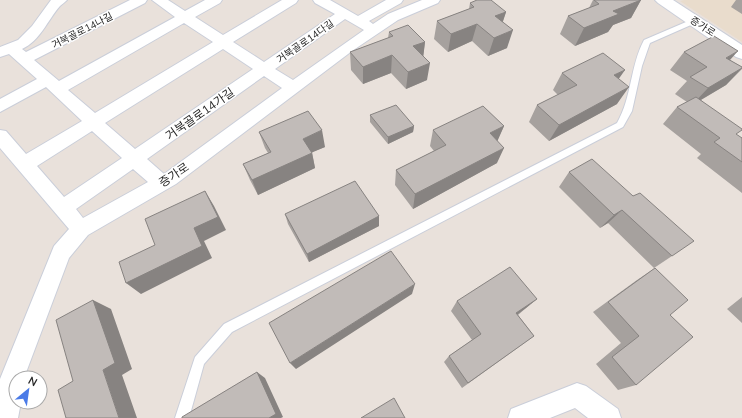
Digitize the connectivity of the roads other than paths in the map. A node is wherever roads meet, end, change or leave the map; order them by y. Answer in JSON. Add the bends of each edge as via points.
{"nodes":[{"id":1,"x":60,"y":0,"type":"edge"},
{"id":2,"x":140,"y":0,"type":"edge"},
{"id":3,"x":159,"y":0,"type":"edge"},
{"id":4,"x":215,"y":0,"type":"edge"},
{"id":5,"x":291,"y":0,"type":"edge"},
{"id":6,"x":320,"y":0,"type":"edge"},
{"id":7,"x":396,"y":0,"type":"edge"},
{"id":8,"x":433,"y":0,"type":"edge"},
{"id":9,"x":663,"y":0,"type":"edge"},
{"id":10,"x":345,"y":13,"type":"junction"},
{"id":11,"x":186,"y":17,"type":"junction"},
{"id":12,"x":359,"y":21,"type":"junction"},
{"id":13,"x":696,"y":21,"type":"junction"},
{"id":14,"x":374,"y":30,"type":"junction"},
{"id":15,"x":223,"y":42,"type":"junction"},
{"id":16,"x":5,"y":51,"type":"edge"},
{"id":17,"x":742,"y":53,"type":"edge"},
{"id":18,"x":24,"y":60,"type":"junction"},
{"id":19,"x":265,"y":69,"type":"junction"},
{"id":20,"x":52,"y":84,"type":"junction"},
{"id":21,"x":293,"y":88,"type":"junction"},
{"id":22,"x":0,"y":106,"type":"edge"},
{"id":23,"x":94,"y":122,"type":"junction"},
{"id":24,"x":0,"y":136,"type":"edge"},
{"id":25,"x":134,"y":159,"type":"junction"},
{"id":26,"x":25,"y":164,"type":"junction"},
{"id":27,"x":162,"y":184,"type":"junction"},
{"id":28,"x":63,"y":208,"type":"junction"},
{"id":29,"x":81,"y":229,"type":"junction"},
{"id":30,"x":6,"y":418,"type":"edge"},
{"id":31,"x":182,"y":418,"type":"edge"},
{"id":32,"x":520,"y":418,"type":"edge"},
{"id":33,"x":608,"y":418,"type":"edge"}],
"edges":[{"from":1,"to":16,"type":"street","via":[[23,43]]},
{"from":2,"to":18,"type":"street","name":"거북골로14나길"},
{"from":3,"to":11,"type":"street","name":"거북골로14다길"},
{"from":4,"to":11,"type":"street"},
{"from":5,"to":15,"type":"street"},
{"from":6,"to":10,"type":"street"},
{"from":7,"to":12,"type":"street"},
{"from":8,"to":14,"type":"street","name":"증가로","via":[[393,17]]},
{"from":9,"to":13,"type":"main road","name":"증가로"},
{"from":10,"to":12,"type":"street"},
{"from":10,"to":19,"type":"street","name":"거북골로14다길"},
{"from":11,"to":15,"type":"street","name":"거북골로14다길"},
{"from":11,"to":20,"type":"street"},
{"from":12,"to":14,"type":"street"},
{"from":13,"to":17,"type":"main road","name":"증가로"},
{"from":13,"to":31,"type":"lane","via":[[647,42],[638,66],[628,111],[620,125],[228,328],[199,361]]},
{"from":14,"to":21,"type":"street","name":"증가로"},
{"from":15,"to":19,"type":"street","name":"거북골로14다길"},
{"from":15,"to":23,"type":"street"},
{"from":16,"to":18,"type":"street"},
{"from":18,"to":20,"type":"street"},
{"from":19,"to":21,"type":"street","name":"거북골로14다길"},
{"from":19,"to":25,"type":"street","name":"거북골로14가길"},
{"from":20,"to":22,"type":"street"},
{"from":20,"to":23,"type":"street"},
{"from":21,"to":27,"type":"street","name":"증가로"},
{"from":23,"to":25,"type":"street"},
{"from":23,"to":26,"type":"street"},
{"from":24,"to":26,"type":"street"},
{"from":25,"to":27,"type":"street"},
{"from":25,"to":28,"type":"street","name":"거북골로14가길"},
{"from":26,"to":28,"type":"street"},
{"from":27,"to":29,"type":"street","name":"증가로"},
{"from":28,"to":29,"type":"street"},
{"from":29,"to":30,"type":"street","name":"증가로","via":[[61,254],[12,379]]},
{"from":32,"to":33,"type":"street","via":[[577,395]]}]}
